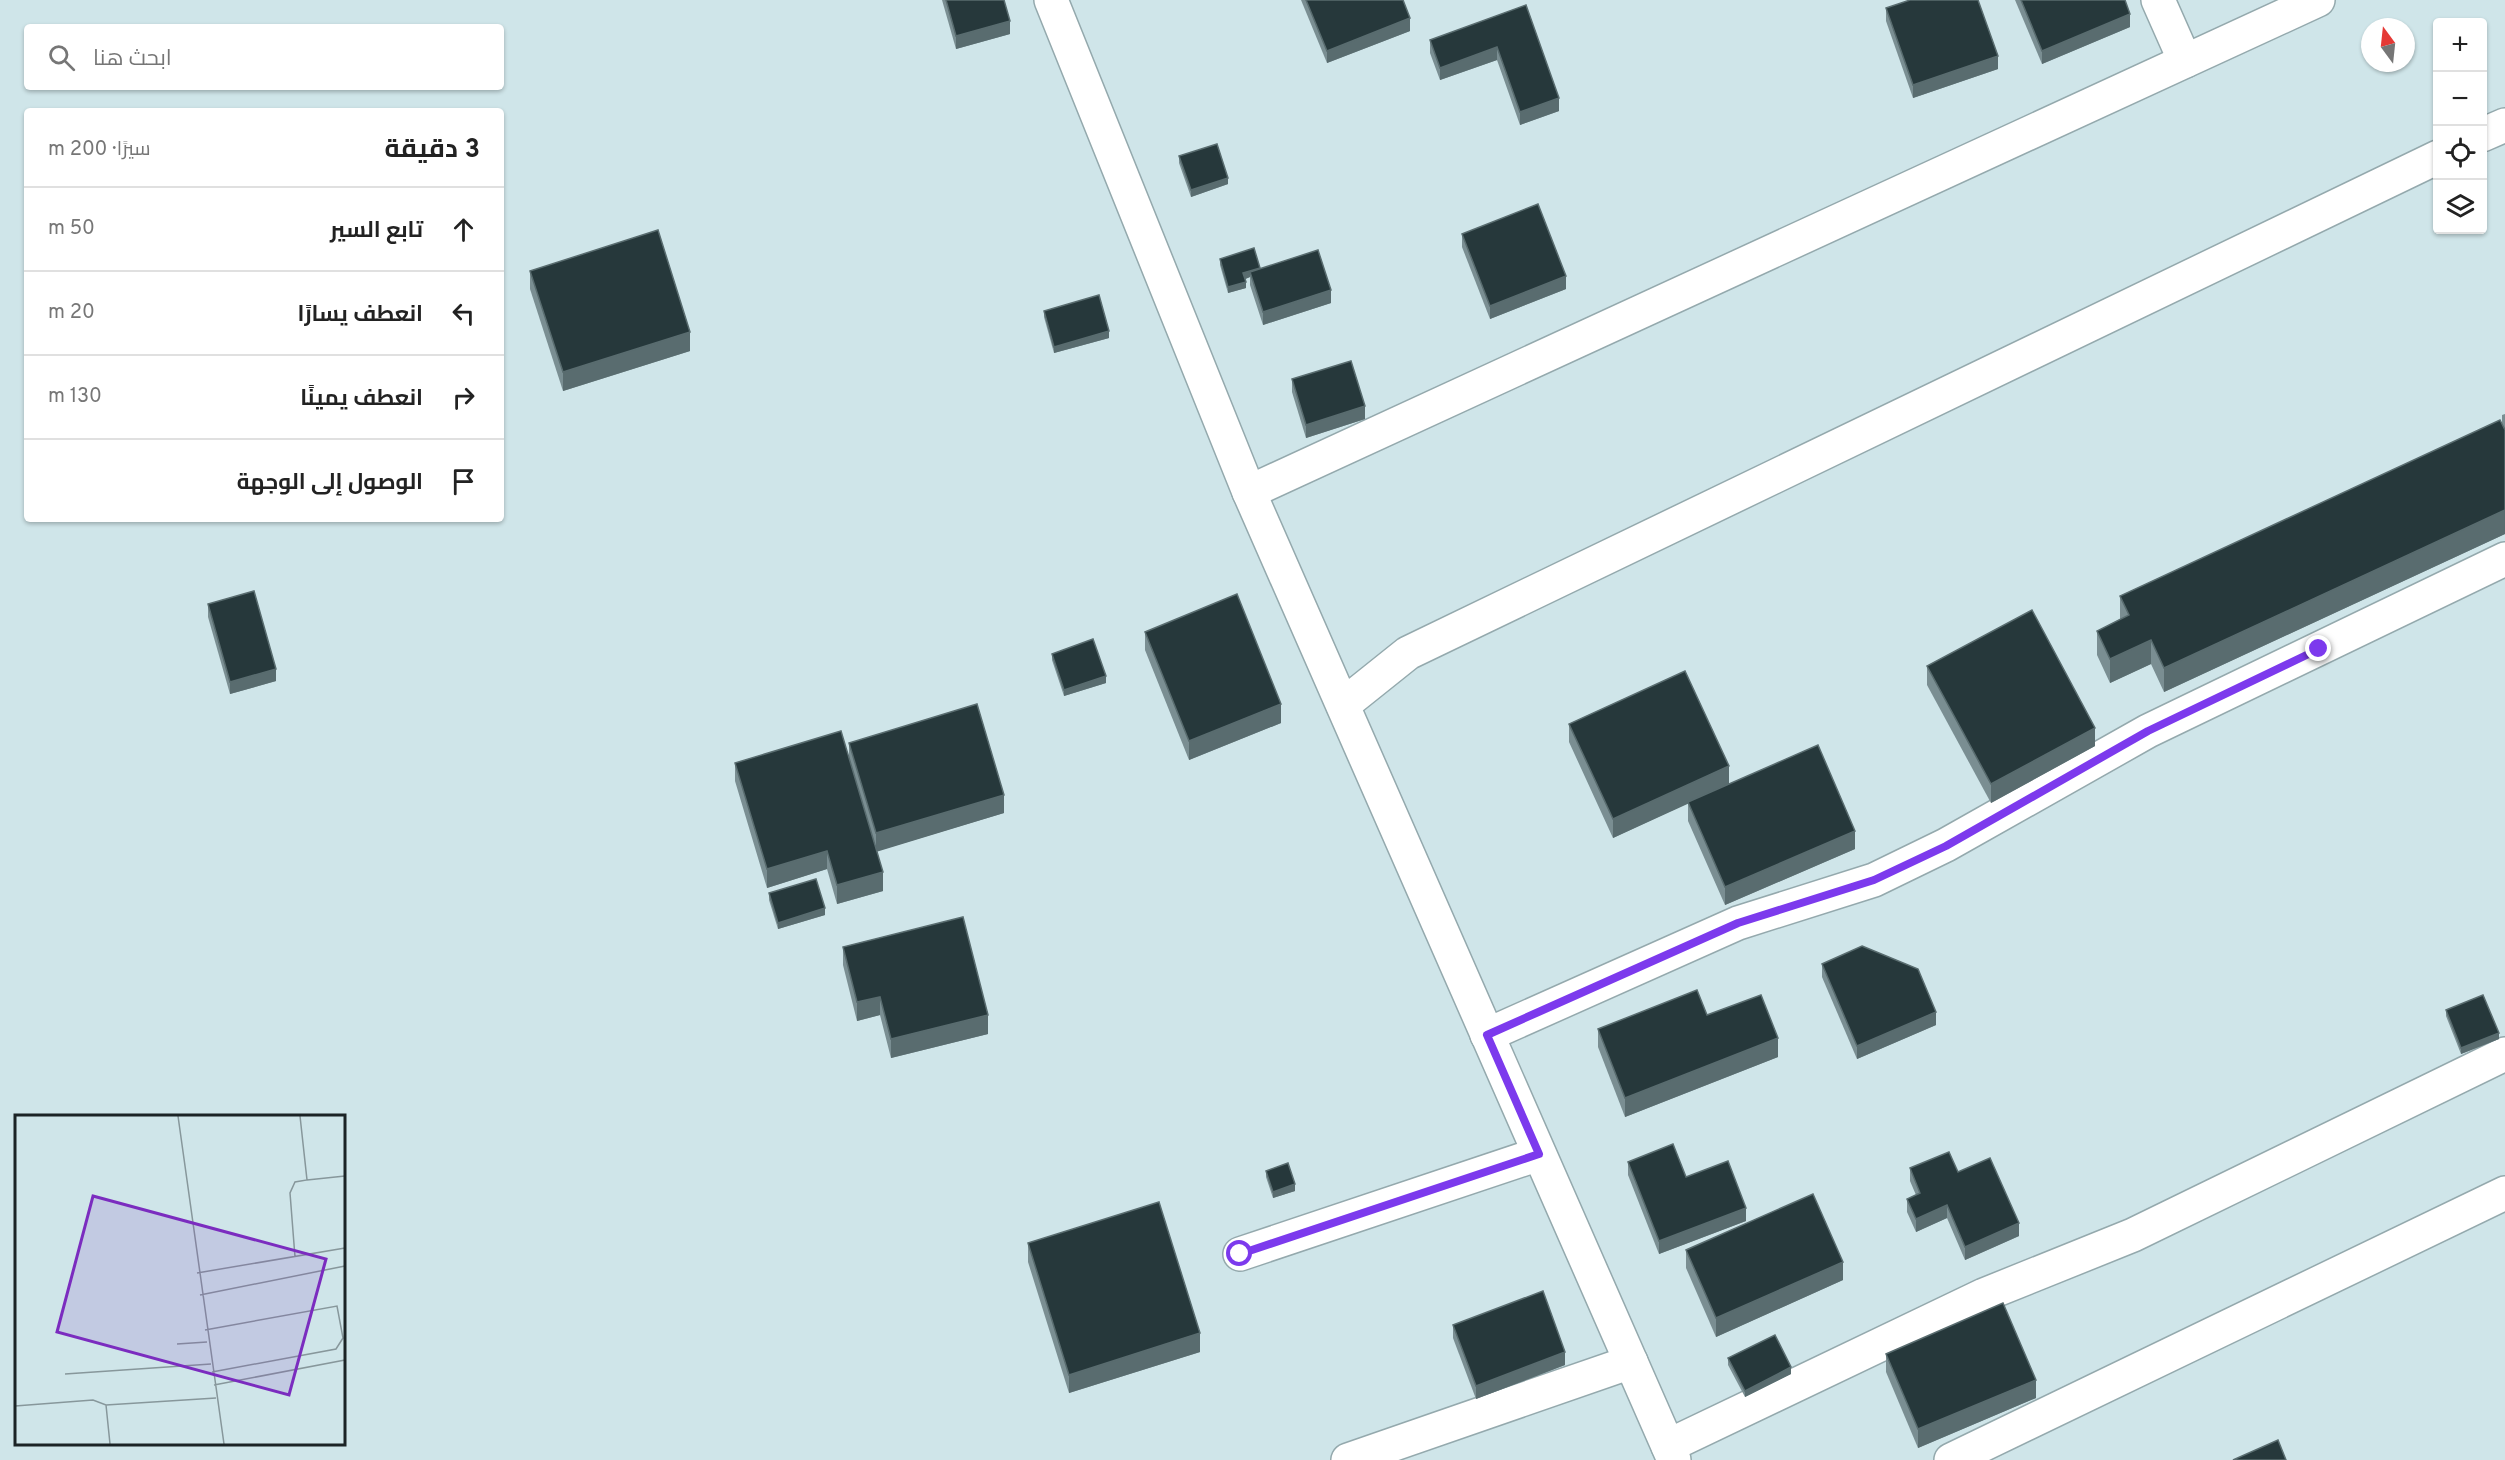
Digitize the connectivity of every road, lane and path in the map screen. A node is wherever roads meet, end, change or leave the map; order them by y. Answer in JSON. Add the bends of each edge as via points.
{"nodes":[{"id":1,"x":1051,"y":0,"type":"edge"},
{"id":2,"x":2158,"y":0,"type":"edge"},
{"id":3,"x":2318,"y":0,"type":"edge"},
{"id":4,"x":2186,"y":61,"type":"junction"},
{"id":5,"x":2505,"y":125,"type":"edge"},
{"id":6,"x":2487,"y":133,"type":"edge"},
{"id":7,"x":2433,"y":159,"type":"edge"},
{"id":8,"x":1249,"y":492,"type":"junction"},
{"id":9,"x":2505,"y":559,"type":"edge"},
{"id":10,"x":1342,"y":705,"type":"junction"},
{"id":11,"x":1487,"y":1035,"type":"junction"},
{"id":12,"x":2505,"y":1054,"type":"edge"},
{"id":13,"x":1539,"y":1154,"type":"junction"},
{"id":14,"x":2505,"y":1193,"type":"edge"},
{"id":15,"x":1240,"y":1254,"type":"dead end"},
{"id":16,"x":1631,"y":1362,"type":"junction"},
{"id":17,"x":1671,"y":1453,"type":"edge"},
{"id":18,"x":1348,"y":1460,"type":"edge"},
{"id":19,"x":1951,"y":1460,"type":"edge"}],
"edges":[{"from":1,"to":8,"type":"street"},
{"from":2,"to":4,"type":"street"},
{"from":3,"to":4,"type":"street"},
{"from":4,"to":8,"type":"street"},
{"from":5,"to":6,"type":"street"},
{"from":7,"to":10,"type":"street","via":[[1408,653]]},
{"from":8,"to":10,"type":"street"},
{"from":9,"to":11,"type":"street","via":[[2148,731],[1946,846],[1874,880],[1738,923]]},
{"from":10,"to":11,"type":"street"},
{"from":11,"to":13,"type":"street"},
{"from":12,"to":17,"type":"street","via":[[2133,1235],[1984,1294]]},
{"from":13,"to":15,"type":"street"},
{"from":13,"to":16,"type":"street"},
{"from":14,"to":19,"type":"street"},
{"from":16,"to":17,"type":"street"},
{"from":16,"to":18,"type":"street"}]}
